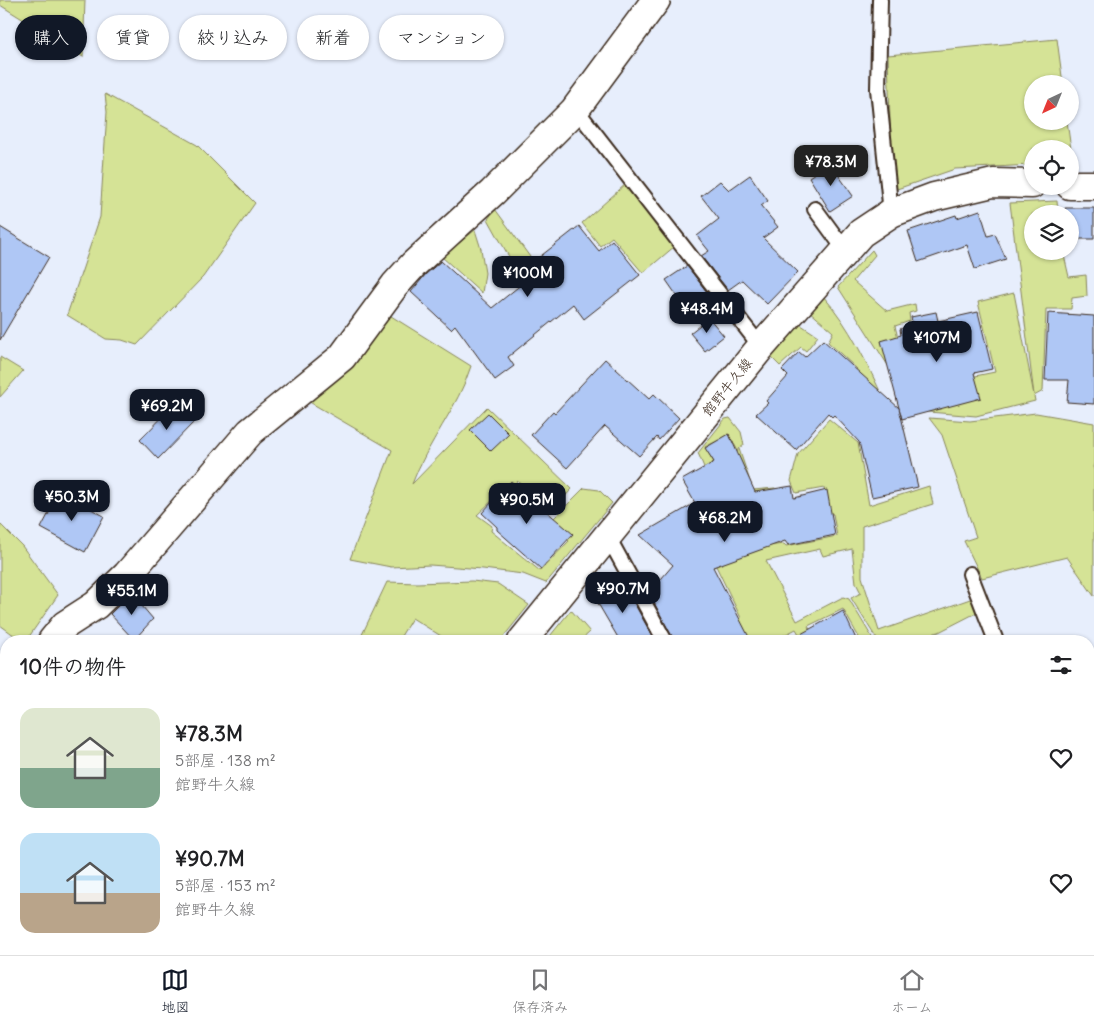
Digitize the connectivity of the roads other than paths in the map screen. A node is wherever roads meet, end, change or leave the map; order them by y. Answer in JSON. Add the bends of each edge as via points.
{"nodes":[{"id":1,"x":656,"y":0,"type":"edge"},
{"id":2,"x":880,"y":0,"type":"edge"},
{"id":3,"x":574,"y":111,"type":"junction"},
{"id":4,"x":1024,"y":184,"type":"edge"},
{"id":5,"x":1079,"y":184,"type":"edge"},
{"id":6,"x":1094,"y":185,"type":"edge"},
{"id":7,"x":815,"y":210,"type":"dead end"},
{"id":8,"x":891,"y":213,"type":"junction"},
{"id":9,"x":845,"y":250,"type":"junction"},
{"id":10,"x":761,"y":347,"type":"junction"},
{"id":11,"x":607,"y":534,"type":"junction"},
{"id":12,"x":970,"y":574,"type":"dead end"},
{"id":13,"x":57,"y":635,"type":"edge"},
{"id":14,"x":527,"y":635,"type":"edge"},
{"id":15,"x":662,"y":635,"type":"edge"},
{"id":16,"x":994,"y":635,"type":"edge"}],
"edges":[{"from":1,"to":3,"type":"street"},
{"from":2,"to":8,"type":"lane","via":[[878,89]]},
{"from":3,"to":10,"type":"lane","via":[[582,117]]},
{"from":3,"to":13,"type":"street","via":[[493,192],[414,264],[342,357],[250,432],[127,575],[96,605],[65,625]]},
{"from":4,"to":8,"type":"street","name":"館野牛久線","via":[[993,183],[927,199]]},
{"from":5,"to":6,"type":"street"},
{"from":7,"to":9,"type":"lane"},
{"from":8,"to":9,"type":"street","name":"館野牛久線","via":[[861,233]]},
{"from":9,"to":10,"type":"street","name":"館野牛久線"},
{"from":10,"to":11,"type":"street","name":"館野牛久線"},
{"from":11,"to":14,"type":"street","name":"館野牛久線"},
{"from":11,"to":15,"type":"lane"},
{"from":12,"to":16,"type":"lane"}]}
